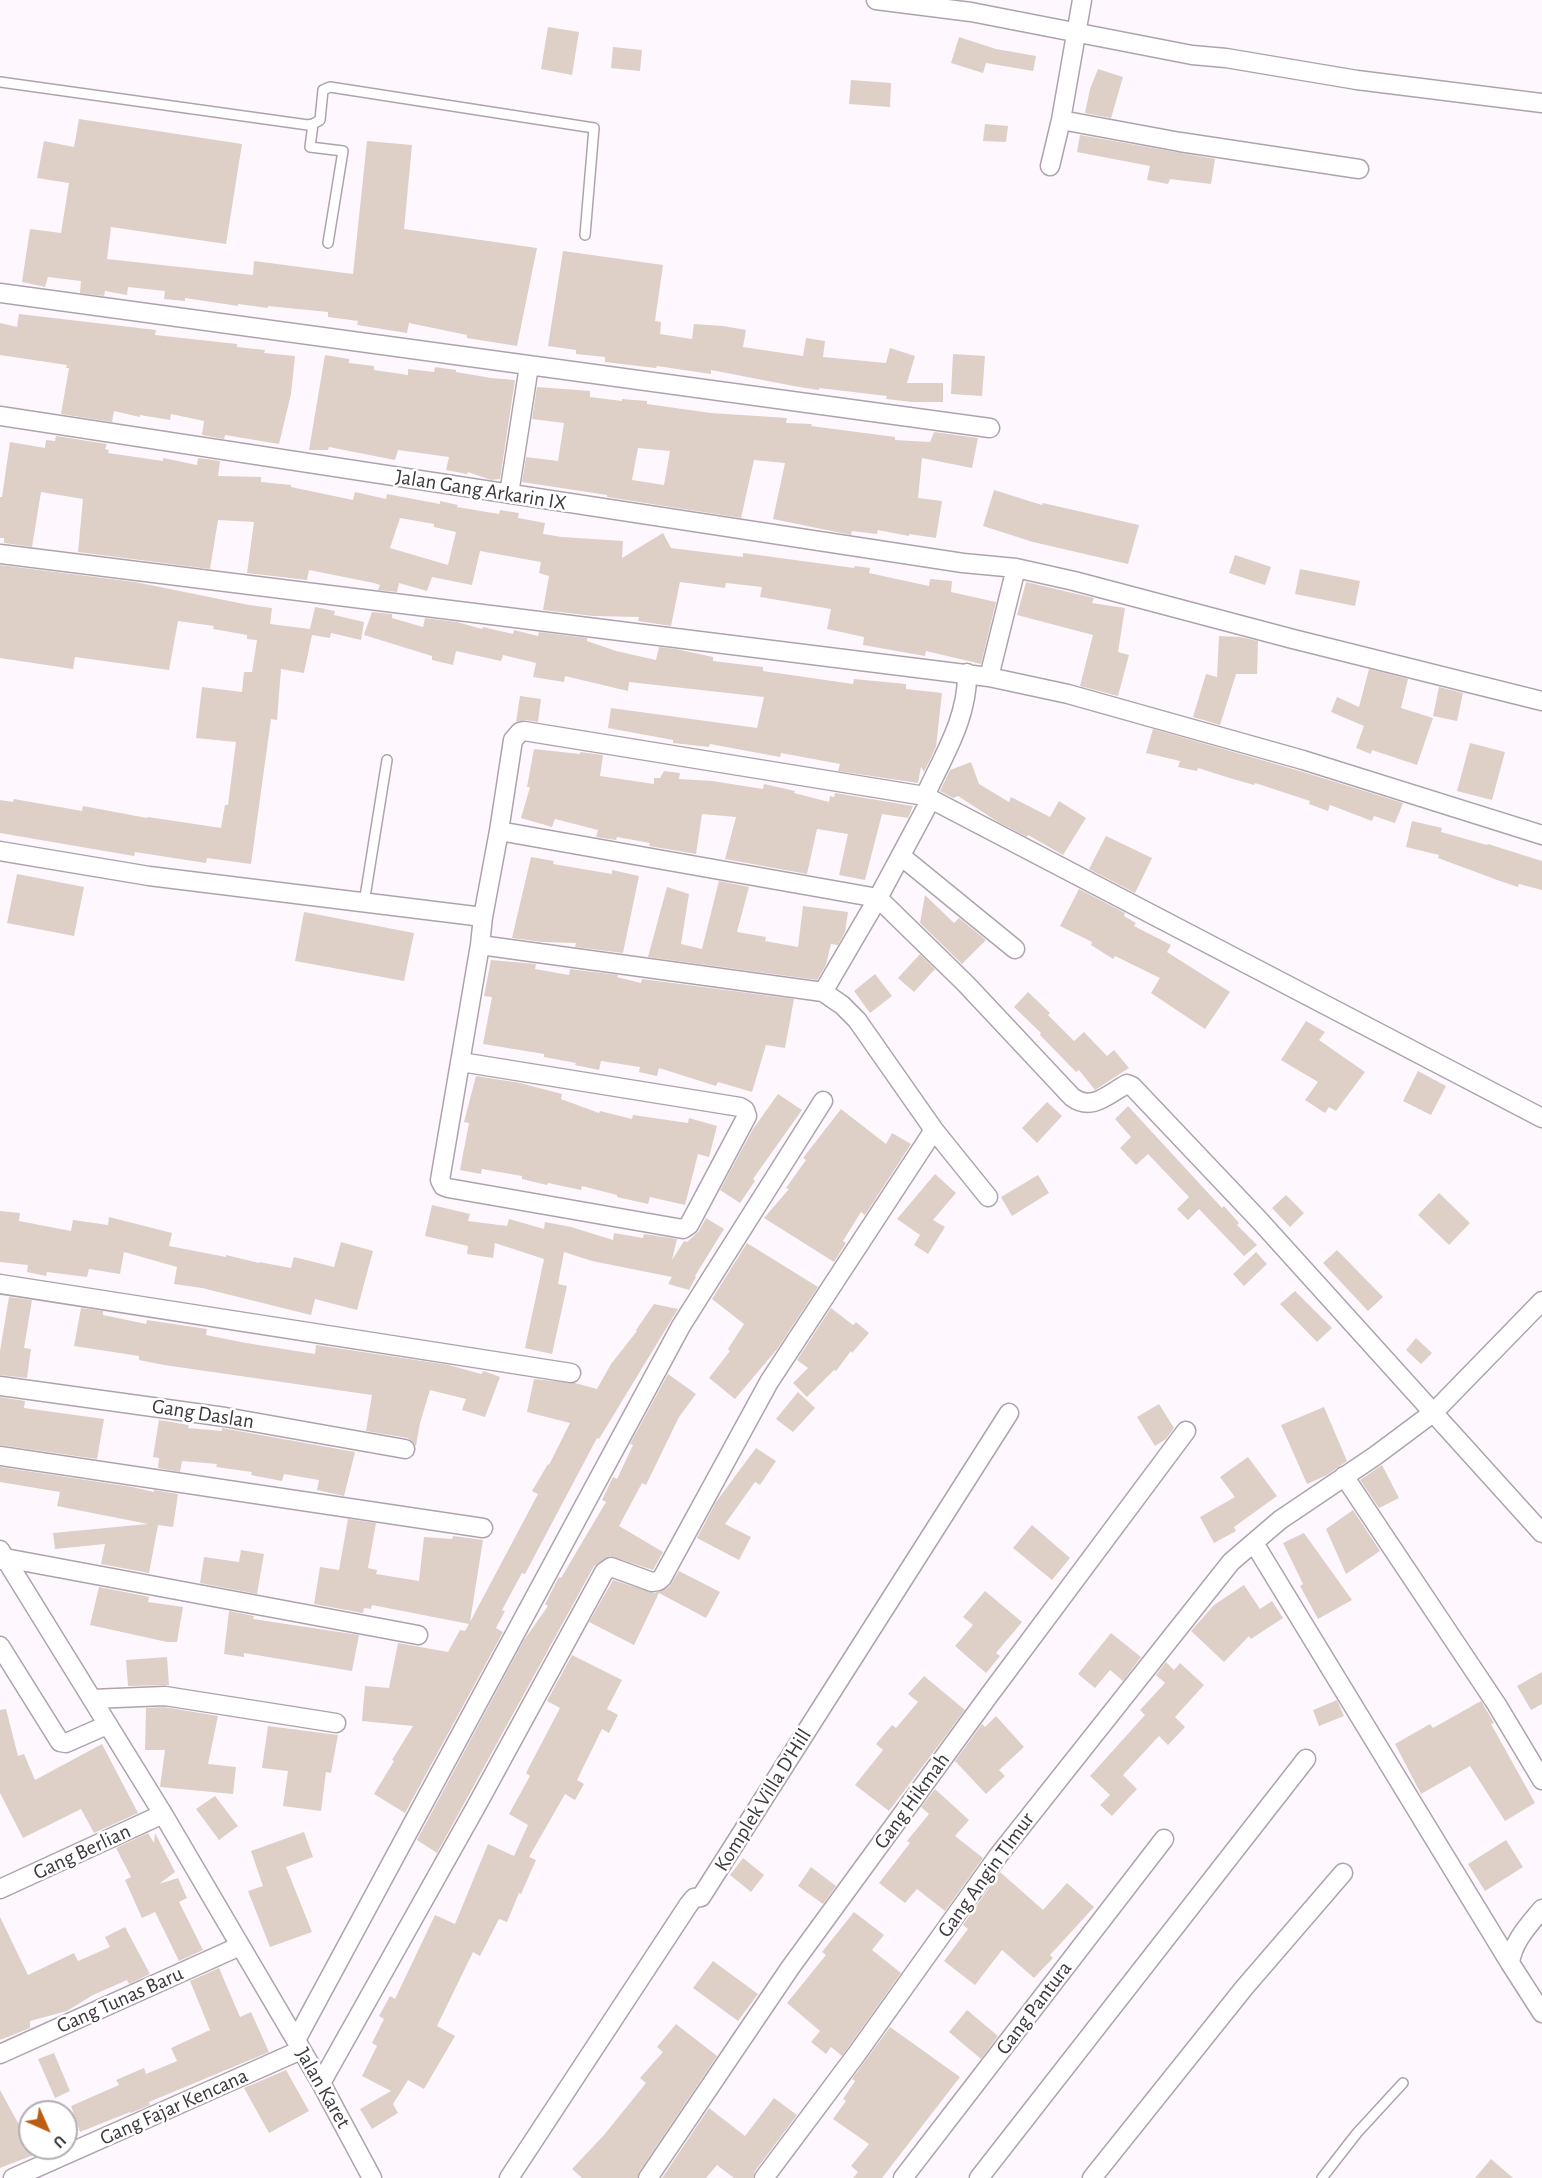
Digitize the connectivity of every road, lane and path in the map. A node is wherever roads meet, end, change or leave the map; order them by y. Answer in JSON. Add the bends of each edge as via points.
{"nodes":[{"id":1,"x":876,"y":0,"type":"edge"},
{"id":2,"x":1082,"y":0,"type":"edge"},
{"id":3,"x":1077,"y":34,"type":"junction"},
{"id":4,"x":0,"y":82,"type":"edge"},
{"id":5,"x":1542,"y":103,"type":"edge"},
{"id":6,"x":1061,"y":120,"type":"junction"},
{"id":7,"x":313,"y":124,"type":"junction"},
{"id":8,"x":1050,"y":166,"type":"dead end"},
{"id":9,"x":1359,"y":169,"type":"dead end"},
{"id":10,"x":585,"y":235,"type":"dead end"},
{"id":11,"x":328,"y":243,"type":"dead end"},
{"id":12,"x":0,"y":293,"type":"edge"},
{"id":13,"x":529,"y":366,"type":"junction"},
{"id":14,"x":0,"y":416,"type":"edge"},
{"id":15,"x":990,"y":428,"type":"dead end"},
{"id":16,"x":509,"y":494,"type":"junction"},
{"id":17,"x":0,"y":554,"type":"edge"},
{"id":18,"x":1016,"y":568,"type":"junction"},
{"id":19,"x":966,"y":673,"type":"junction"},
{"id":20,"x":989,"y":677,"type":"junction"},
{"id":21,"x":1542,"y":701,"type":"edge"},
{"id":22,"x":387,"y":760,"type":"dead end"},
{"id":23,"x":928,"y":798,"type":"junction"},
{"id":24,"x":500,"y":831,"type":"junction"},
{"id":25,"x":1542,"y":835,"type":"edge"},
{"id":26,"x":0,"y":851,"type":"edge"},
{"id":27,"x":901,"y":856,"type":"junction"},
{"id":28,"x":878,"y":898,"type":"junction"},
{"id":29,"x":364,"y":903,"type":"junction"},
{"id":30,"x":483,"y":917,"type":"junction"},
{"id":31,"x":480,"y":945,"type":"junction"},
{"id":32,"x":1015,"y":949,"type":"dead end"},
{"id":33,"x":823,"y":992,"type":"junction"},
{"id":34,"x":461,"y":1062,"type":"junction"},
{"id":35,"x":823,"y":1101,"type":"dead end"},
{"id":36,"x":1542,"y":1118,"type":"edge"},
{"id":37,"x":934,"y":1130,"type":"junction"},
{"id":38,"x":988,"y":1197,"type":"dead end"},
{"id":39,"x":0,"y":1284,"type":"edge"},
{"id":40,"x":1542,"y":1301,"type":"edge"},
{"id":41,"x":571,"y":1373,"type":"dead end"},
{"id":42,"x":0,"y":1386,"type":"edge"},
{"id":43,"x":1434,"y":1412,"type":"junction"},
{"id":44,"x":1009,"y":1413,"type":"dead end"},
{"id":45,"x":1186,"y":1431,"type":"dead end"},
{"id":46,"x":405,"y":1449,"type":"dead end"},
{"id":47,"x":0,"y":1456,"type":"edge"},
{"id":48,"x":1344,"y":1476,"type":"junction"},
{"id":49,"x":483,"y":1528,"type":"dead end"},
{"id":50,"x":1542,"y":1533,"type":"edge"},
{"id":51,"x":1254,"y":1543,"type":"junction"},
{"id":52,"x":2,"y":1556,"type":"edge"},
{"id":53,"x":418,"y":1635,"type":"dead end"},
{"id":54,"x":0,"y":1646,"type":"edge"},
{"id":55,"x":92,"y":1700,"type":"junction"},
{"id":56,"x":336,"y":1723,"type":"dead end"},
{"id":57,"x":107,"y":1725,"type":"junction"},
{"id":58,"x":1306,"y":1759,"type":"dead end"},
{"id":59,"x":1542,"y":1780,"type":"edge"},
{"id":60,"x":163,"y":1814,"type":"junction"},
{"id":61,"x":1164,"y":1839,"type":"dead end"},
{"id":62,"x":1343,"y":1873,"type":"dead end"},
{"id":63,"x":0,"y":1889,"type":"edge"},
{"id":64,"x":1542,"y":1909,"type":"edge"},
{"id":65,"x":240,"y":1946,"type":"junction"},
{"id":66,"x":1510,"y":1963,"type":"junction"},
{"id":67,"x":1542,"y":2013,"type":"edge"},
{"id":68,"x":298,"y":2045,"type":"junction"},
{"id":69,"x":0,"y":2054,"type":"edge"},
{"id":70,"x":321,"y":2083,"type":"junction"},
{"id":71,"x":1403,"y":2083,"type":"dead end"},
{"id":72,"x":13,"y":2178,"type":"edge"},
{"id":73,"x":372,"y":2178,"type":"edge"},
{"id":74,"x":509,"y":2178,"type":"edge"},
{"id":75,"x":648,"y":2178,"type":"edge"},
{"id":76,"x":764,"y":2178,"type":"edge"},
{"id":77,"x":903,"y":2178,"type":"edge"},
{"id":78,"x":979,"y":2178,"type":"edge"},
{"id":79,"x":1092,"y":2178,"type":"edge"},
{"id":80,"x":1322,"y":2178,"type":"edge"}],
"edges":[{"from":1,"to":3,"type":"street","via":[[971,12]]},
{"from":2,"to":3,"type":"street"},
{"from":3,"to":5,"type":"street","via":[[1357,80]]},
{"from":3,"to":6,"type":"street"},
{"from":4,"to":7,"type":"lane"},
{"from":6,"to":8,"type":"street"},
{"from":6,"to":9,"type":"street"},
{"from":7,"to":10,"type":"lane","via":[[320,120],[323,90],[330,87],[594,128]]},
{"from":7,"to":11,"type":"lane","via":[[310,147],[343,151]]},
{"from":12,"to":13,"type":"street"},
{"from":13,"to":15,"type":"street"},
{"from":13,"to":16,"type":"street"},
{"from":14,"to":16,"type":"street","name":"Jalan Gang Arkarin IX"},
{"from":16,"to":18,"type":"street","name":"Jalan Gang Arkarin IX"},
{"from":17,"to":19,"type":"street"},
{"from":18,"to":20,"type":"street"},
{"from":18,"to":21,"type":"street","name":"Jalan Gang Arkarin IX"},
{"from":19,"to":20,"type":"street"},
{"from":19,"to":23,"type":"street","via":[[963,712]]},
{"from":20,"to":25,"type":"street","via":[[1068,693],[1303,760]]},
{"from":22,"to":29,"type":"lane"},
{"from":23,"to":24,"type":"street","via":[[524,731],[513,740]]},
{"from":23,"to":27,"type":"street"},
{"from":23,"to":36,"type":"street"},
{"from":24,"to":28,"type":"street"},
{"from":24,"to":30,"type":"street"},
{"from":26,"to":29,"type":"street","via":[[149,876]]},
{"from":27,"to":28,"type":"street"},
{"from":27,"to":32,"type":"street"},
{"from":28,"to":33,"type":"street"},
{"from":28,"to":43,"type":"street","via":[[1072,1097],[1092,1104],[1127,1084],[1132,1086]]},
{"from":29,"to":30,"type":"street"},
{"from":30,"to":31,"type":"street"},
{"from":31,"to":33,"type":"street"},
{"from":31,"to":34,"type":"street"},
{"from":33,"to":37,"type":"street","via":[[857,1020]]},
{"from":34,"to":34,"type":"street","via":[[440,1180],[448,1188],[683,1229],[689,1225],[747,1116],[740,1107]]},
{"from":35,"to":68,"type":"street","via":[[681,1326]]},
{"from":37,"to":38,"type":"street"},
{"from":37,"to":70,"type":"street","via":[[769,1382],[662,1578],[652,1582],[616,1568],[604,1572]]},
{"from":39,"to":41,"type":"street"},
{"from":40,"to":43,"type":"street","name":"Gang Angin TImur"},
{"from":42,"to":46,"type":"street","name":"Gang Daslan","via":[[225,1417]]},
{"from":43,"to":48,"type":"street","name":"Gang Angin TImur"},
{"from":43,"to":50,"type":"street"},
{"from":44,"to":74,"type":"street","name":"Komplek Villa D'Hill","via":[[701,1898],[694,1898],[689,1904]]},
{"from":45,"to":75,"type":"street","name":"Gang Hikmah","via":[[790,1968]]},
{"from":47,"to":49,"type":"street"},
{"from":48,"to":51,"type":"street","name":"Gang Angin TImur"},
{"from":48,"to":59,"type":"street","via":[[1497,1705]]},
{"from":51,"to":66,"type":"street"},
{"from":51,"to":76,"type":"street","name":"Gang Angin TImur","via":[[1216,1578],[998,1856]]},
{"from":52,"to":53,"type":"street"},
{"from":52,"to":55,"type":"street","name":"Jalan Karet"},
{"from":54,"to":57,"type":"street","via":[[60,1742]]},
{"from":55,"to":56,"type":"street","via":[[165,1696]]},
{"from":55,"to":57,"type":"street","name":"Jalan Karet"},
{"from":57,"to":60,"type":"street","name":"Jalan Karet"},
{"from":58,"to":78,"type":"street"},
{"from":60,"to":63,"type":"street","name":"Gang Berlian"},
{"from":60,"to":65,"type":"street","name":"Jalan Karet"},
{"from":61,"to":77,"type":"street","name":"Gang Pantura"},
{"from":62,"to":79,"type":"street","via":[[1237,1997]]},
{"from":64,"to":66,"type":"street","via":[[1518,1939]]},
{"from":65,"to":68,"type":"street","name":"Jalan Karet"},
{"from":65,"to":69,"type":"street","name":"Gang Tunas Baru"},
{"from":66,"to":67,"type":"street"},
{"from":68,"to":70,"type":"street","name":"Jalan Karet"},
{"from":68,"to":72,"type":"street","name":"Gang Fajar Kencana"},
{"from":70,"to":73,"type":"street","name":"Jalan Karet"},
{"from":71,"to":80,"type":"lane"}]}
